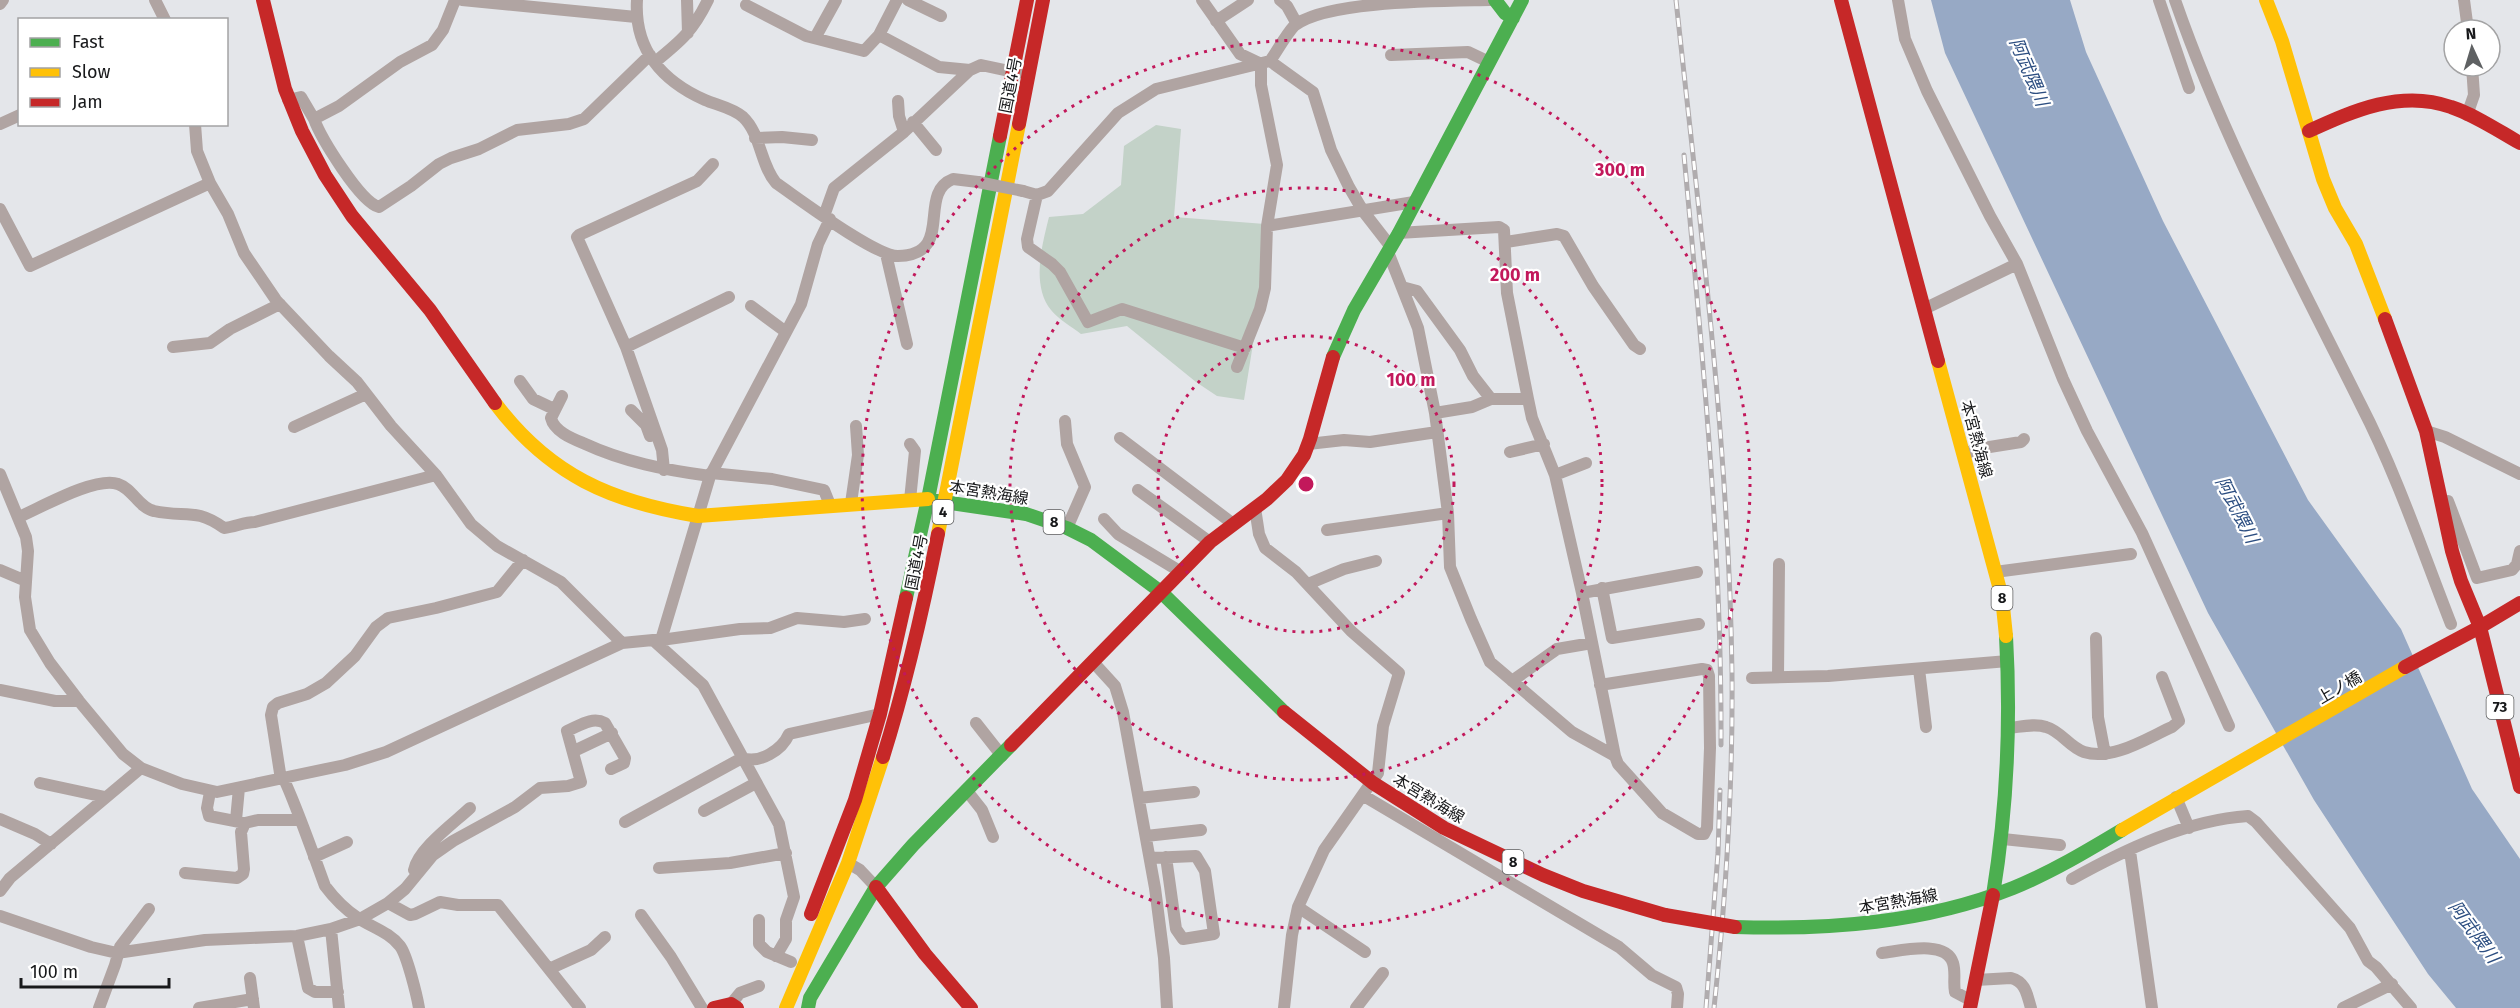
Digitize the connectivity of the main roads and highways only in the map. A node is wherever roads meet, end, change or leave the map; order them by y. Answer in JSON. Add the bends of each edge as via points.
{"nodes":[{"id":1,"x":263,"y":0,"type":"edge"},
{"id":2,"x":1027,"y":0,"type":"edge"},
{"id":3,"x":1043,"y":0,"type":"edge"},
{"id":4,"x":1495,"y":0,"type":"edge"},
{"id":5,"x":1522,"y":0,"type":"edge"},
{"id":6,"x":1841,"y":0,"type":"edge"},
{"id":7,"x":2266,"y":0,"type":"edge"},
{"id":8,"x":1513,"y":18,"type":"junction"},
{"id":9,"x":2309,"y":131,"type":"junction"},
{"id":10,"x":2520,"y":142,"type":"edge"},
{"id":11,"x":928,"y":500,"type":"junction"},
{"id":12,"x":945,"y":501,"type":"junction"},
{"id":13,"x":1161,"y":592,"type":"junction"},
{"id":14,"x":2520,"y":603,"type":"edge"},
{"id":15,"x":2480,"y":627,"type":"junction"},
{"id":16,"x":2245,"y":760,"type":"joint"},
{"id":17,"x":2520,"y":787,"type":"edge"},
{"id":18,"x":876,"y":888,"type":"junction"},
{"id":19,"x":1993,"y":895,"type":"junction"},
{"id":20,"x":1971,"y":1004,"type":"edge"},
{"id":21,"x":734,"y":1006,"type":"edge"},
{"id":22,"x":714,"y":1008,"type":"edge"},
{"id":23,"x":771,"y":1008,"type":"edge"},
{"id":24,"x":786,"y":1008,"type":"edge"},
{"id":25,"x":808,"y":1008,"type":"edge"},
{"id":26,"x":971,"y":1008,"type":"edge"}],
"edges":[{"from":1,"to":11,"type":"main road","name":"本宮熱海線","via":[[288,100],[314,156],[351,215],[429,310],[504,416],[557,467],[603,493],[660,511],[698,516]]},
{"from":2,"to":11,"type":"main road","name":"国道4号","number":"4"},
{"from":3,"to":12,"type":"main road","name":"国道4号","number":"4"},
{"from":4,"to":8,"type":"main road"},
{"from":5,"to":8,"type":"main road"},
{"from":6,"to":19,"type":"main road","name":"本宮熱海線","number":"8","via":[[1965,454],[2005,616],[2009,728],[2003,839]]},
{"from":7,"to":9,"type":"main road"},
{"from":8,"to":13,"type":"main road","via":[[1341,335],[1308,444],[1291,475],[1210,542]]},
{"from":9,"to":10,"type":"main road","via":[[2367,106],[2428,101],[2448,106]]},
{"from":9,"to":15,"type":"main road","via":[[2323,179],[2356,243],[2428,432],[2452,551]]},
{"from":11,"to":12,"type":"main road","name":"本宮熱海線","number":"8"},
{"from":11,"to":23,"type":"main road","name":"国道4号","number":"4","via":[[880,714],[855,800]]},
{"from":12,"to":13,"type":"main road","name":"本宮熱海線","number":"8","via":[[1026,514],[1067,528],[1099,545]]},
{"from":12,"to":24,"type":"main road","name":"国道4号","number":"4","via":[[897,713],[848,863]]},
{"from":13,"to":18,"type":"main road","via":[[913,845]]},
{"from":13,"to":19,"type":"main road","name":"本宮熱海線","number":"8","bridge":true,"via":[[1276,706],[1373,783],[1444,828],[1516,864],[1583,891],[1665,915],[1735,927],[1798,929],[1903,919]]},
{"from":14,"to":15,"type":"main road"},
{"from":15,"to":16,"type":"main road","name":"上ノ橋","number":"8"},
{"from":15,"to":17,"type":"main road","number":"73"},
{"from":16,"to":19,"type":"main road","name":"本宮熱海線","number":"8","via":[[2081,854]]},
{"from":18,"to":25,"type":"main road","via":[[810,998]]},
{"from":18,"to":26,"type":"main road"},
{"from":19,"to":20,"type":"main road"},
{"from":21,"to":22,"type":"main road"}]}
